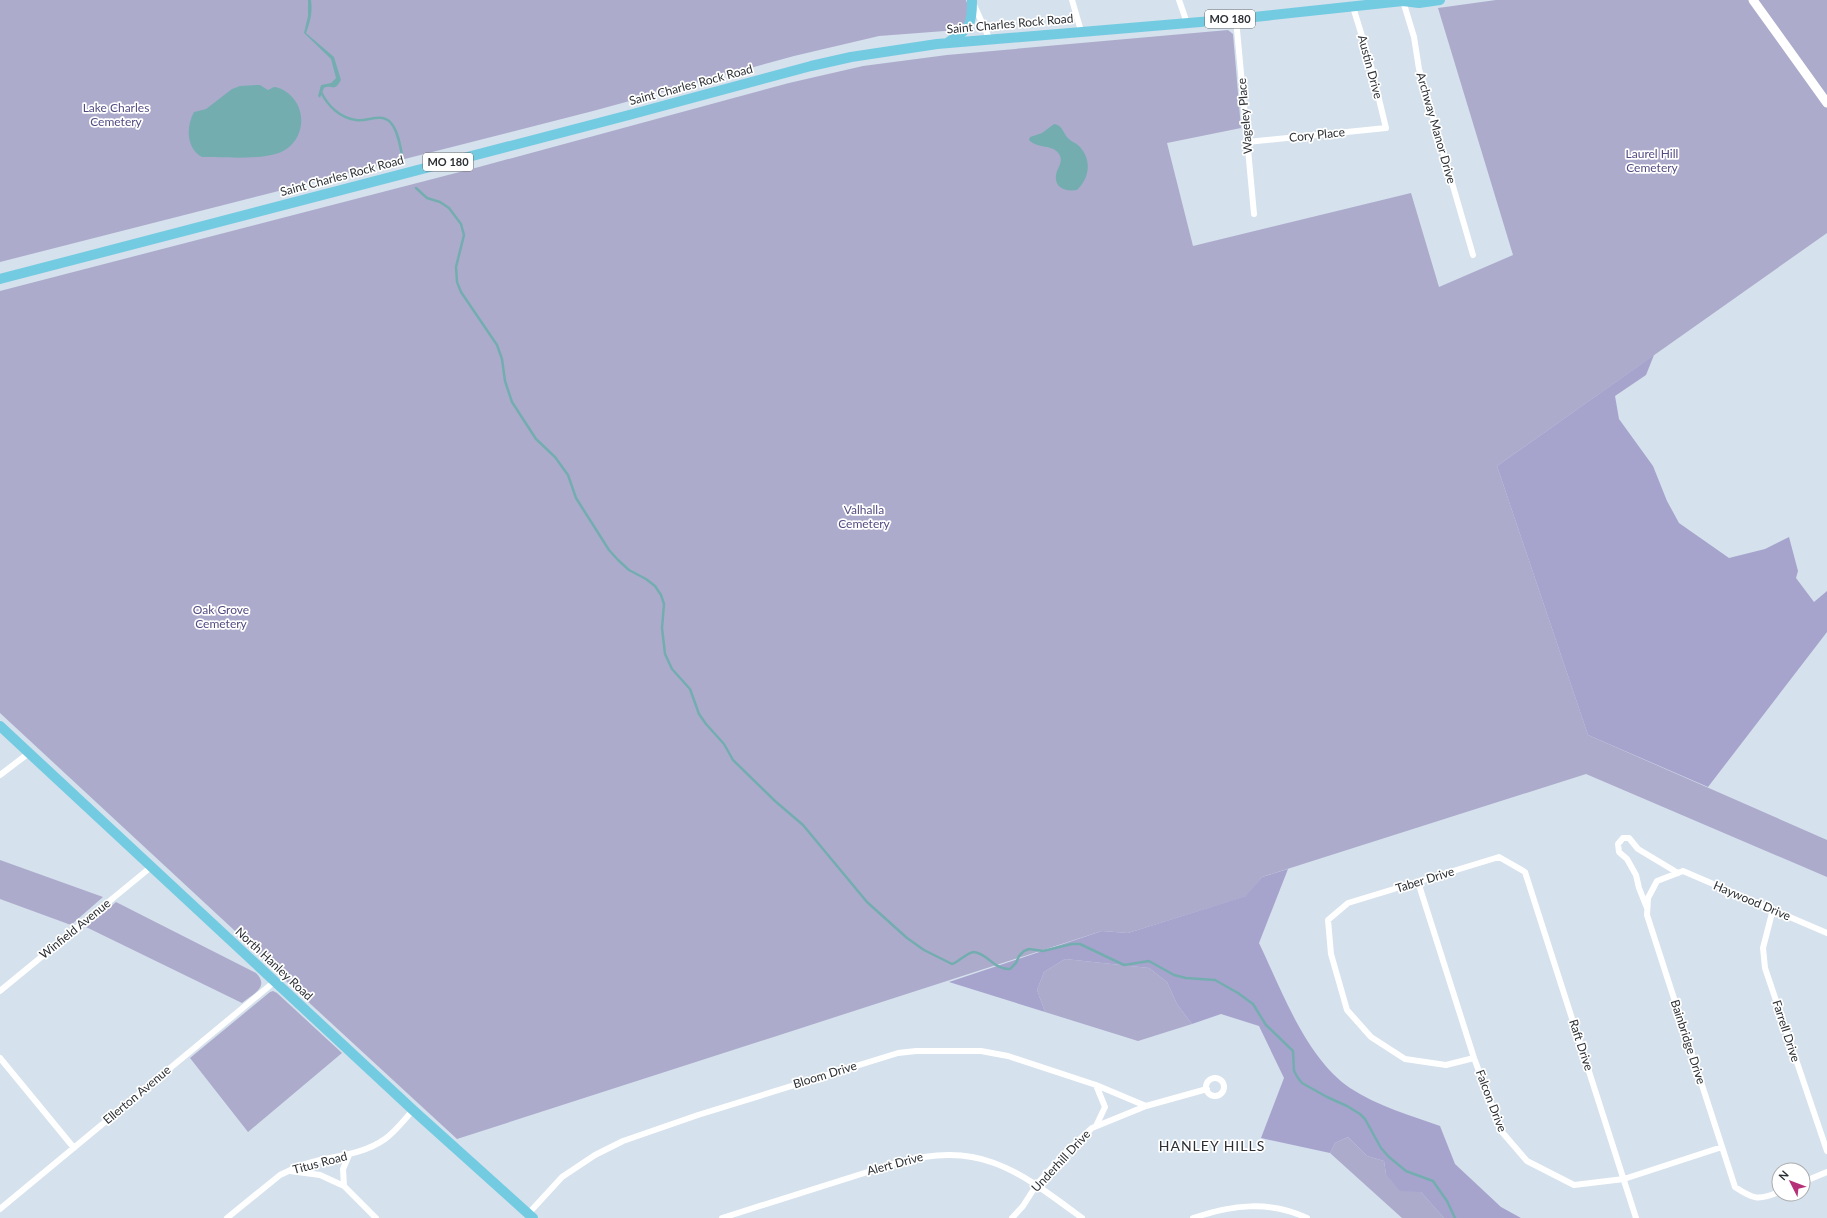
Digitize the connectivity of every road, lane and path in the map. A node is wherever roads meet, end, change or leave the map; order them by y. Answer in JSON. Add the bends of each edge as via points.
{"nodes":[{"id":1,"x":972,"y":0,"type":"edge"},
{"id":2,"x":1072,"y":0,"type":"edge"},
{"id":3,"x":1179,"y":0,"type":"edge"},
{"id":4,"x":1404,"y":0,"type":"edge"},
{"id":5,"x":1440,"y":0,"type":"edge"},
{"id":6,"x":1753,"y":0,"type":"edge"},
{"id":7,"x":1353,"y":7,"type":"junction"},
{"id":8,"x":1236,"y":19,"type":"junction"},
{"id":9,"x":1187,"y":23,"type":"junction"},
{"id":10,"x":1081,"y":31,"type":"junction"},
{"id":11,"x":990,"y":40,"type":"junction"},
{"id":12,"x":946,"y":43,"type":"junction"},
{"id":13,"x":1827,"y":103,"type":"edge"},
{"id":14,"x":1386,"y":128,"type":"joint"},
{"id":15,"x":1247,"y":142,"type":"junction"},
{"id":16,"x":1254,"y":214,"type":"dead end"},
{"id":17,"x":1474,"y":255,"type":"dead end"},
{"id":18,"x":2,"y":278,"type":"edge"},
{"id":19,"x":0,"y":726,"type":"edge"},
{"id":20,"x":28,"y":753,"type":"junction"},
{"id":21,"x":0,"y":775,"type":"edge"},
{"id":22,"x":151,"y":867,"type":"junction"},
{"id":23,"x":1525,"y":872,"type":"joint"},
{"id":24,"x":1678,"y":873,"type":"junction"},
{"id":25,"x":1418,"y":882,"type":"junction"},
{"id":26,"x":1648,"y":908,"type":"junction"},
{"id":27,"x":1773,"y":909,"type":"junction"},
{"id":28,"x":1827,"y":933,"type":"edge"},
{"id":29,"x":274,"y":982,"type":"junction"},
{"id":30,"x":0,"y":991,"type":"edge"},
{"id":31,"x":0,"y":1058,"type":"edge"},
{"id":32,"x":1474,"y":1058,"type":"junction"},
{"id":33,"x":1096,"y":1085,"type":"junction"},
{"id":34,"x":1207,"y":1089,"type":"dead end"},
{"id":35,"x":1146,"y":1106,"type":"junction"},
{"id":36,"x":413,"y":1110,"type":"junction"},
{"id":37,"x":1096,"y":1126,"type":"junction"},
{"id":38,"x":1722,"y":1147,"type":"junction"},
{"id":39,"x":74,"y":1148,"type":"junction"},
{"id":40,"x":1827,"y":1151,"type":"edge"},
{"id":41,"x":348,"y":1155,"type":"junction"},
{"id":42,"x":287,"y":1171,"type":"junction"},
{"id":43,"x":1827,"y":1172,"type":"edge"},
{"id":44,"x":1624,"y":1179,"type":"junction"},
{"id":45,"x":1811,"y":1179,"type":"edge"},
{"id":46,"x":1037,"y":1184,"type":"junction"},
{"id":47,"x":344,"y":1186,"type":"junction"},
{"id":48,"x":1771,"y":1195,"type":"edge"},
{"id":49,"x":0,"y":1209,"type":"edge"},
{"id":50,"x":531,"y":1216,"type":"edge"},
{"id":51,"x":227,"y":1218,"type":"edge"},
{"id":52,"x":376,"y":1218,"type":"edge"},
{"id":53,"x":722,"y":1218,"type":"edge"},
{"id":54,"x":1012,"y":1218,"type":"edge"},
{"id":55,"x":1082,"y":1218,"type":"edge"},
{"id":56,"x":1193,"y":1218,"type":"edge"},
{"id":57,"x":1307,"y":1218,"type":"edge"},
{"id":58,"x":1636,"y":1218,"type":"edge"}],
"edges":[{"from":1,"to":11,"type":"street"},
{"from":1,"to":12,"type":"main road","via":[[972,20],[966,31]]},
{"from":2,"to":10,"type":"street"},
{"from":3,"to":9,"type":"street"},
{"from":4,"to":5,"type":"main road","name":"Saint Charles Rock Road","number":"MO 180","via":[[1419,3]]},
{"from":4,"to":7,"type":"main road","name":"Saint Charles Rock Road","number":"MO 180"},
{"from":4,"to":17,"type":"street","name":"Archway Manor Drive","via":[[1414,37],[1418,68]]},
{"from":6,"to":13,"type":"street"},
{"from":7,"to":8,"type":"main road","name":"Saint Charles Rock Road","number":"MO 180"},
{"from":7,"to":14,"type":"street","name":"Austin Drive"},
{"from":8,"to":9,"type":"main road","name":"Saint Charles Rock Road","number":"MO 180"},
{"from":8,"to":15,"type":"street","name":"Wageley Place"},
{"from":9,"to":10,"type":"main road","name":"Saint Charles Rock Road","number":"MO 180"},
{"from":10,"to":11,"type":"main road","name":"Saint Charles Rock Road","number":"MO 180"},
{"from":11,"to":12,"type":"main road","name":"Saint Charles Rock Road","number":"MO 180"},
{"from":12,"to":18,"type":"main road","name":"Saint Charles Rock Road","number":"MO 180","via":[[811,66]]},
{"from":14,"to":15,"type":"street","name":"Cory Place"},
{"from":15,"to":16,"type":"street","name":"Wageley Place"},
{"from":19,"to":20,"type":"main road","name":"North Hanley Road"},
{"from":20,"to":21,"type":"street"},
{"from":20,"to":22,"type":"main road","name":"North Hanley Road"},
{"from":22,"to":29,"type":"main road","name":"North Hanley Road"},
{"from":22,"to":30,"type":"street","name":"Winfield Avenue"},
{"from":23,"to":25,"type":"street","name":"Taber Drive","via":[[1499,857]]},
{"from":23,"to":44,"type":"street","name":"Raft Drive"},
{"from":24,"to":26,"type":"street","name":"Bainbridge Drive","via":[[1658,881],[1648,898]]},
{"from":24,"to":26,"type":"street","name":"Haywood Drive","via":[[1644,853],[1629,838],[1622,838],[1618,844],[1619,852],[1632,866]]},
{"from":24,"to":27,"type":"street","name":"Haywood Drive","via":[[1683,871]]},
{"from":25,"to":32,"type":"street","name":"Falcon Drive"},
{"from":25,"to":32,"type":"street","name":"Taber Drive","via":[[1348,903],[1328,920],[1331,954],[1346,1010],[1371,1037],[1405,1060],[1446,1065]]},
{"from":26,"to":38,"type":"street","name":"Bainbridge Drive","via":[[1647,915]]},
{"from":27,"to":28,"type":"street","name":"Haywood Drive"},
{"from":27,"to":40,"type":"street","name":"Farrell Drive","via":[[1763,948],[1765,968]]},
{"from":29,"to":36,"type":"main road","name":"North Hanley Road"},
{"from":29,"to":39,"type":"street","name":"Ellerton Avenue"},
{"from":31,"to":39,"type":"street"},
{"from":32,"to":44,"type":"street","name":"Falcon Drive","via":[[1502,1132],[1526,1161],[1574,1185]]},
{"from":33,"to":35,"type":"street","name":"Bloom Drive"},
{"from":33,"to":37,"type":"street","name":"Underhill Drive","via":[[1105,1106]]},
{"from":33,"to":50,"type":"street","name":"Bloom Drive","via":[[1008,1056],[981,1051],[898,1053],[623,1140],[595,1155],[562,1178]]},
{"from":34,"to":35,"type":"street","name":"Underhill Drive"},
{"from":35,"to":37,"type":"street","name":"Underhill Drive"},
{"from":36,"to":41,"type":"street","name":"Titus Road","via":[[384,1140]]},
{"from":36,"to":50,"type":"main road","name":"North Hanley Road"},
{"from":37,"to":46,"type":"street","name":"Underhill Drive","via":[[1065,1153]]},
{"from":38,"to":44,"type":"street","name":"Falcon Drive"},
{"from":38,"to":48,"type":"street","name":"Bainbridge Drive","via":[[1735,1187],[1750,1197],[1764,1198]]},
{"from":39,"to":49,"type":"street","name":"Ellerton Avenue"},
{"from":41,"to":42,"type":"street","name":"Titus Road","via":[[318,1160]]},
{"from":41,"to":47,"type":"street","via":[[343,1169]]},
{"from":42,"to":47,"type":"street","via":[[320,1175]]},
{"from":42,"to":51,"type":"street","name":"Titus Road"},
{"from":43,"to":45,"type":"street"},
{"from":44,"to":58,"type":"street","name":"Raft Drive"},
{"from":46,"to":53,"type":"street","name":"Alert Drive","via":[[1016,1171],[993,1162],[974,1157],[935,1155],[896,1162]]},
{"from":46,"to":54,"type":"street","name":"Underhill Drive"},
{"from":46,"to":55,"type":"street","name":"Alert Drive"},
{"from":47,"to":52,"type":"street"},
{"from":56,"to":57,"type":"street","via":[[1222,1209],[1254,1205],[1298,1213]]}]}
